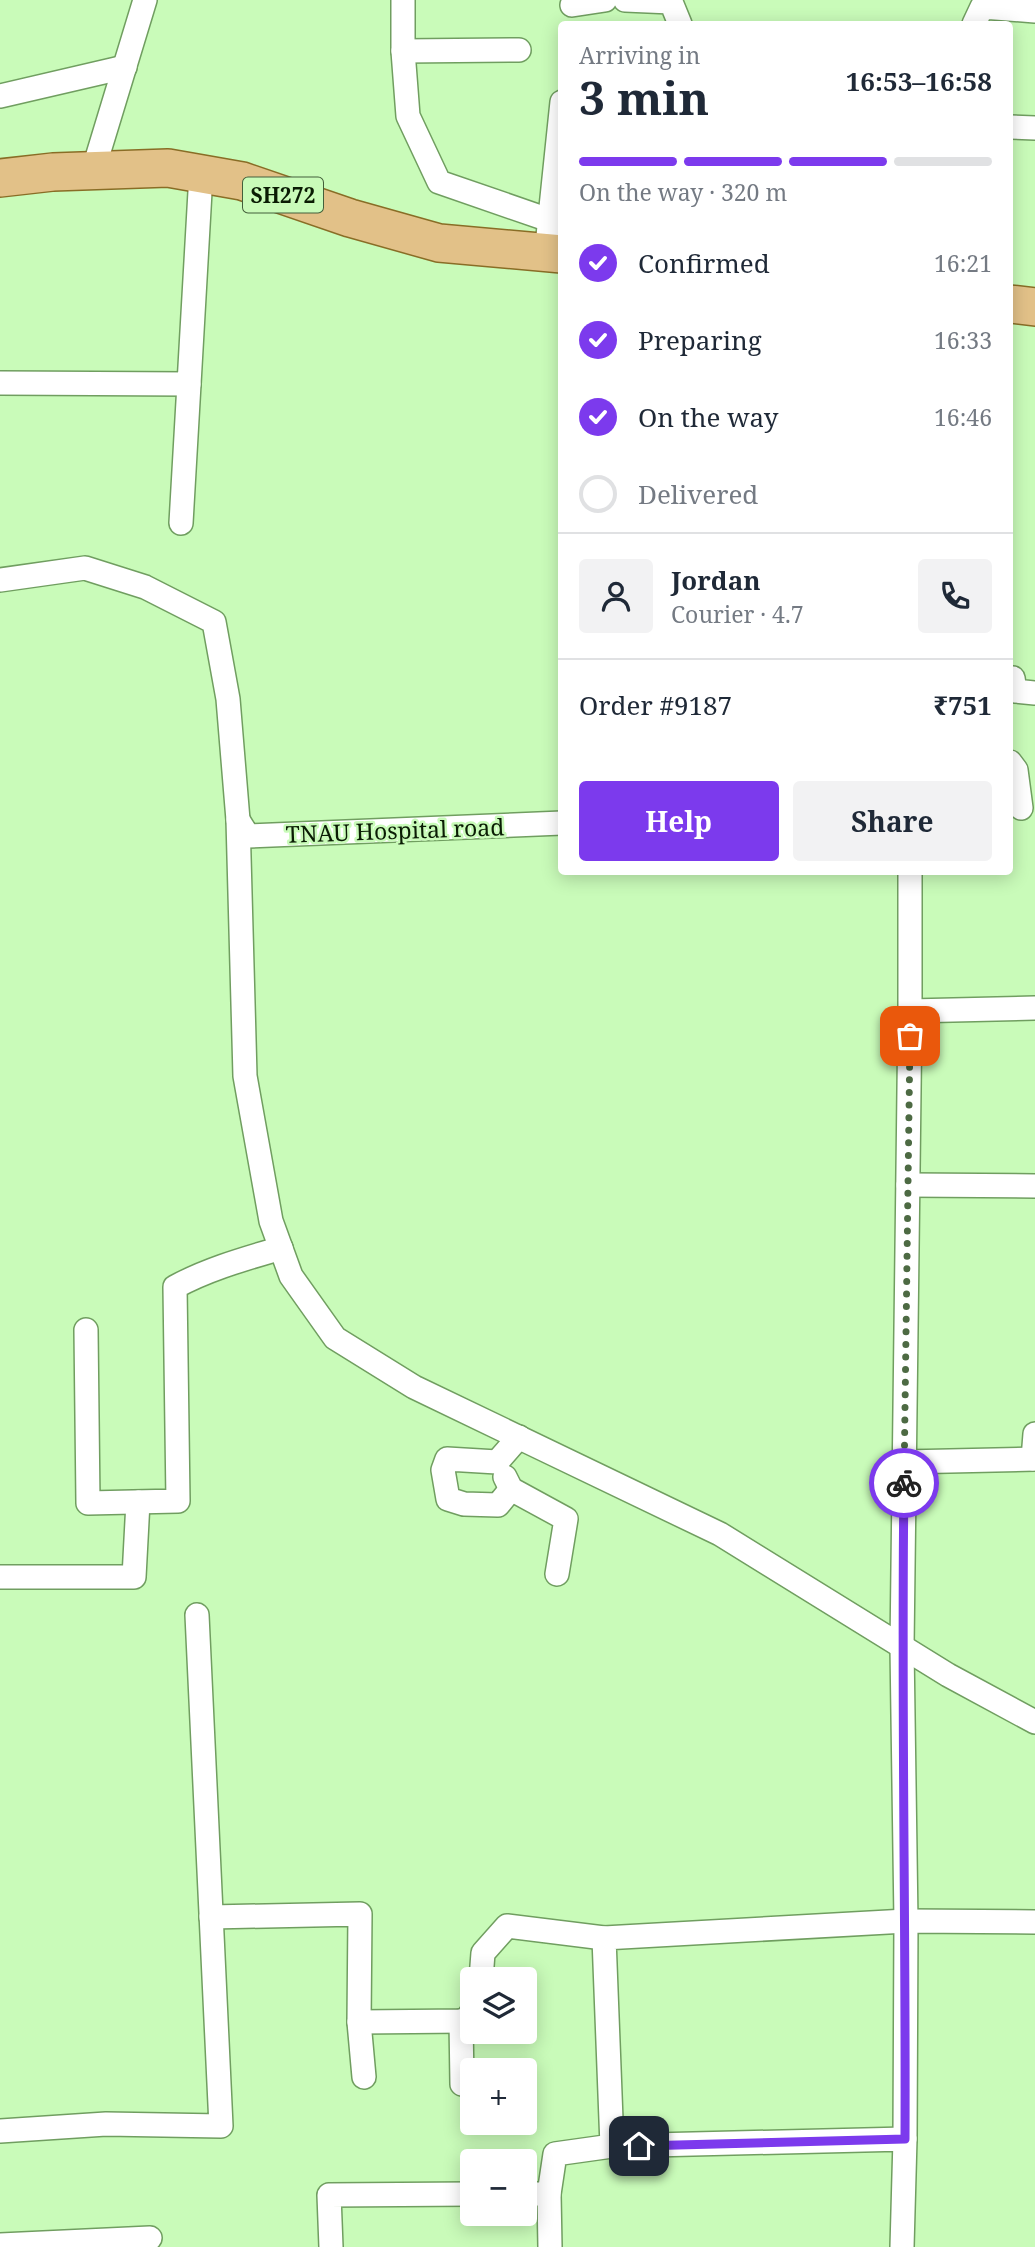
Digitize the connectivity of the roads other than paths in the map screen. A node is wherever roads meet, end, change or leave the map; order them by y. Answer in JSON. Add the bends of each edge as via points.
{"nodes":[{"id":1,"x":145,"y":0,"type":"edge"},
{"id":2,"x":403,"y":0,"type":"edge"},
{"id":3,"x":606,"y":0,"type":"edge"},
{"id":4,"x":625,"y":0,"type":"edge"},
{"id":5,"x":571,"y":10,"type":"edge"},
{"id":6,"x":1035,"y":11,"type":"edge"},
{"id":7,"x":679,"y":21,"type":"edge"},
{"id":8,"x":975,"y":21,"type":"edge"},
{"id":9,"x":519,"y":50,"type":"dead end"},
{"id":10,"x":402,"y":51,"type":"junction"},
{"id":11,"x":125,"y":67,"type":"junction"},
{"id":12,"x":0,"y":96,"type":"edge"},
{"id":13,"x":1013,"y":127,"type":"edge"},
{"id":14,"x":1035,"y":128,"type":"edge"},
{"id":15,"x":558,"y":158,"type":"edge"},
{"id":16,"x":93,"y":171,"type":"junction"},
{"id":17,"x":201,"y":174,"type":"junction"},
{"id":18,"x":0,"y":178,"type":"edge"},
{"id":19,"x":552,"y":242,"type":"edge"},
{"id":20,"x":1013,"y":304,"type":"edge"},
{"id":21,"x":1035,"y":307,"type":"edge"},
{"id":22,"x":0,"y":383,"type":"edge"},
{"id":23,"x":189,"y":384,"type":"junction"},
{"id":24,"x":181,"y":523,"type":"dead end"},
{"id":25,"x":0,"y":580,"type":"edge"},
{"id":26,"x":1013,"y":678,"type":"edge"},
{"id":27,"x":1035,"y":693,"type":"edge"},
{"id":28,"x":1013,"y":766,"type":"edge"},
{"id":29,"x":1022,"y":808,"type":"edge"},
{"id":30,"x":238,"y":820,"type":"junction"},
{"id":31,"x":558,"y":823,"type":"edge"},
{"id":32,"x":909,"y":875,"type":"edge"},
{"id":33,"x":1035,"y":1008,"type":"edge"},
{"id":34,"x":910,"y":1011,"type":"junction"},
{"id":35,"x":908,"y":1185,"type":"junction"},
{"id":36,"x":1035,"y":1186,"type":"edge"},
{"id":37,"x":281,"y":1248,"type":"junction"},
{"id":38,"x":86,"y":1330,"type":"dead end"},
{"id":39,"x":1035,"y":1434,"type":"edge"},
{"id":40,"x":519,"y":1437,"type":"junction"},
{"id":41,"x":1034,"y":1459,"type":"edge"},
{"id":42,"x":497,"y":1462,"type":"junction"},
{"id":43,"x":904,"y":1462,"type":"junction"},
{"id":44,"x":511,"y":1489,"type":"junction"},
{"id":45,"x":138,"y":1502,"type":"junction"},
{"id":46,"x":557,"y":1573,"type":"dead end"},
{"id":47,"x":0,"y":1577,"type":"edge"},
{"id":48,"x":197,"y":1615,"type":"dead end"},
{"id":49,"x":902,"y":1647,"type":"junction"},
{"id":50,"x":1035,"y":1722,"type":"edge"},
{"id":51,"x":211,"y":1917,"type":"junction"},
{"id":52,"x":906,"y":1922,"type":"junction"},
{"id":53,"x":1035,"y":1922,"type":"edge"},
{"id":54,"x":604,"y":1938,"type":"junction"},
{"id":55,"x":482,"y":1967,"type":"edge"},
{"id":56,"x":460,"y":2016,"type":"edge"},
{"id":57,"x":359,"y":2022,"type":"junction"},
{"id":58,"x":364,"y":2077,"type":"dead end"},
{"id":59,"x":0,"y":2131,"type":"edge"},
{"id":60,"x":905,"y":2139,"type":"junction"},
{"id":61,"x":612,"y":2146,"type":"junction"},
{"id":62,"x":549,"y":2193,"type":"junction"},
{"id":63,"x":460,"y":2194,"type":"edge"},
{"id":64,"x":537,"y":2194,"type":"edge"},
{"id":65,"x":150,"y":2238,"type":"dead end"},
{"id":66,"x":0,"y":2245,"type":"edge"},
{"id":67,"x":331,"y":2247,"type":"edge"},
{"id":68,"x":550,"y":2247,"type":"edge"},
{"id":69,"x":902,"y":2247,"type":"edge"}],
"edges":[{"from":1,"to":11,"type":"street"},
{"from":2,"to":10,"type":"street"},
{"from":3,"to":5,"type":"street"},
{"from":4,"to":7,"type":"street","via":[[671,2]]},
{"from":6,"to":8,"type":"street","via":[[982,7]]},
{"from":9,"to":10,"type":"street"},
{"from":10,"to":19,"type":"street","via":[[408,116],[439,182]]},
{"from":11,"to":12,"type":"street"},
{"from":11,"to":16,"type":"street"},
{"from":13,"to":14,"type":"street"},
{"from":15,"to":19,"type":"street"},
{"from":16,"to":17,"type":"main road","number":"SH272","via":[[168,168]]},
{"from":16,"to":18,"type":"main road","number":"SH272"},
{"from":17,"to":19,"type":"main road","number":"SH272","via":[[242,181],[439,243]]},
{"from":17,"to":23,"type":"street"},
{"from":20,"to":21,"type":"main road"},
{"from":22,"to":23,"type":"street"},
{"from":23,"to":24,"type":"street"},
{"from":25,"to":30,"type":"street","via":[[85,568],[145,587],[214,622],[228,699]]},
{"from":26,"to":27,"type":"street","via":[[1015,691]]},
{"from":28,"to":29,"type":"street"},
{"from":30,"to":31,"type":"street","name":"TNAU Hospital road","via":[[248,836]]},
{"from":30,"to":37,"type":"street","via":[[245,1076],[271,1222]]},
{"from":32,"to":34,"type":"street"},
{"from":33,"to":34,"type":"street"},
{"from":34,"to":35,"type":"street"},
{"from":35,"to":36,"type":"street"},
{"from":35,"to":43,"type":"street"},
{"from":37,"to":40,"type":"street","via":[[291,1276],[335,1338],[414,1387]]},
{"from":37,"to":45,"type":"street","via":[[230,1263],[175,1287],[178,1501]]},
{"from":38,"to":45,"type":"street","via":[[88,1503]]},
{"from":39,"to":41,"type":"street"},
{"from":40,"to":42,"type":"street"},
{"from":40,"to":49,"type":"street","via":[[720,1534]]},
{"from":41,"to":43,"type":"street"},
{"from":42,"to":44,"type":"street"},
{"from":42,"to":44,"type":"street","via":[[446,1459],[443,1470],[448,1499],[498,1505]]},
{"from":43,"to":49,"type":"street"},
{"from":44,"to":46,"type":"street","via":[[566,1519]]},
{"from":45,"to":47,"type":"street","via":[[134,1577]]},
{"from":48,"to":51,"type":"street"},
{"from":49,"to":50,"type":"street"},
{"from":49,"to":52,"type":"street"},
{"from":51,"to":57,"type":"street","via":[[360,1914]]},
{"from":51,"to":59,"type":"street","via":[[221,2126],[106,2124]]},
{"from":52,"to":53,"type":"street"},
{"from":52,"to":54,"type":"street"},
{"from":52,"to":60,"type":"street"},
{"from":54,"to":55,"type":"street","via":[[507,1926],[483,1953]]},
{"from":54,"to":61,"type":"street"},
{"from":56,"to":57,"type":"street"},
{"from":57,"to":58,"type":"street"},
{"from":60,"to":61,"type":"street"},
{"from":60,"to":69,"type":"street"},
{"from":61,"to":62,"type":"street","via":[[555,2154]]},
{"from":62,"to":64,"type":"street"},
{"from":62,"to":68,"type":"street"},
{"from":63,"to":67,"type":"street","via":[[329,2195]]},
{"from":65,"to":66,"type":"street"}]}
